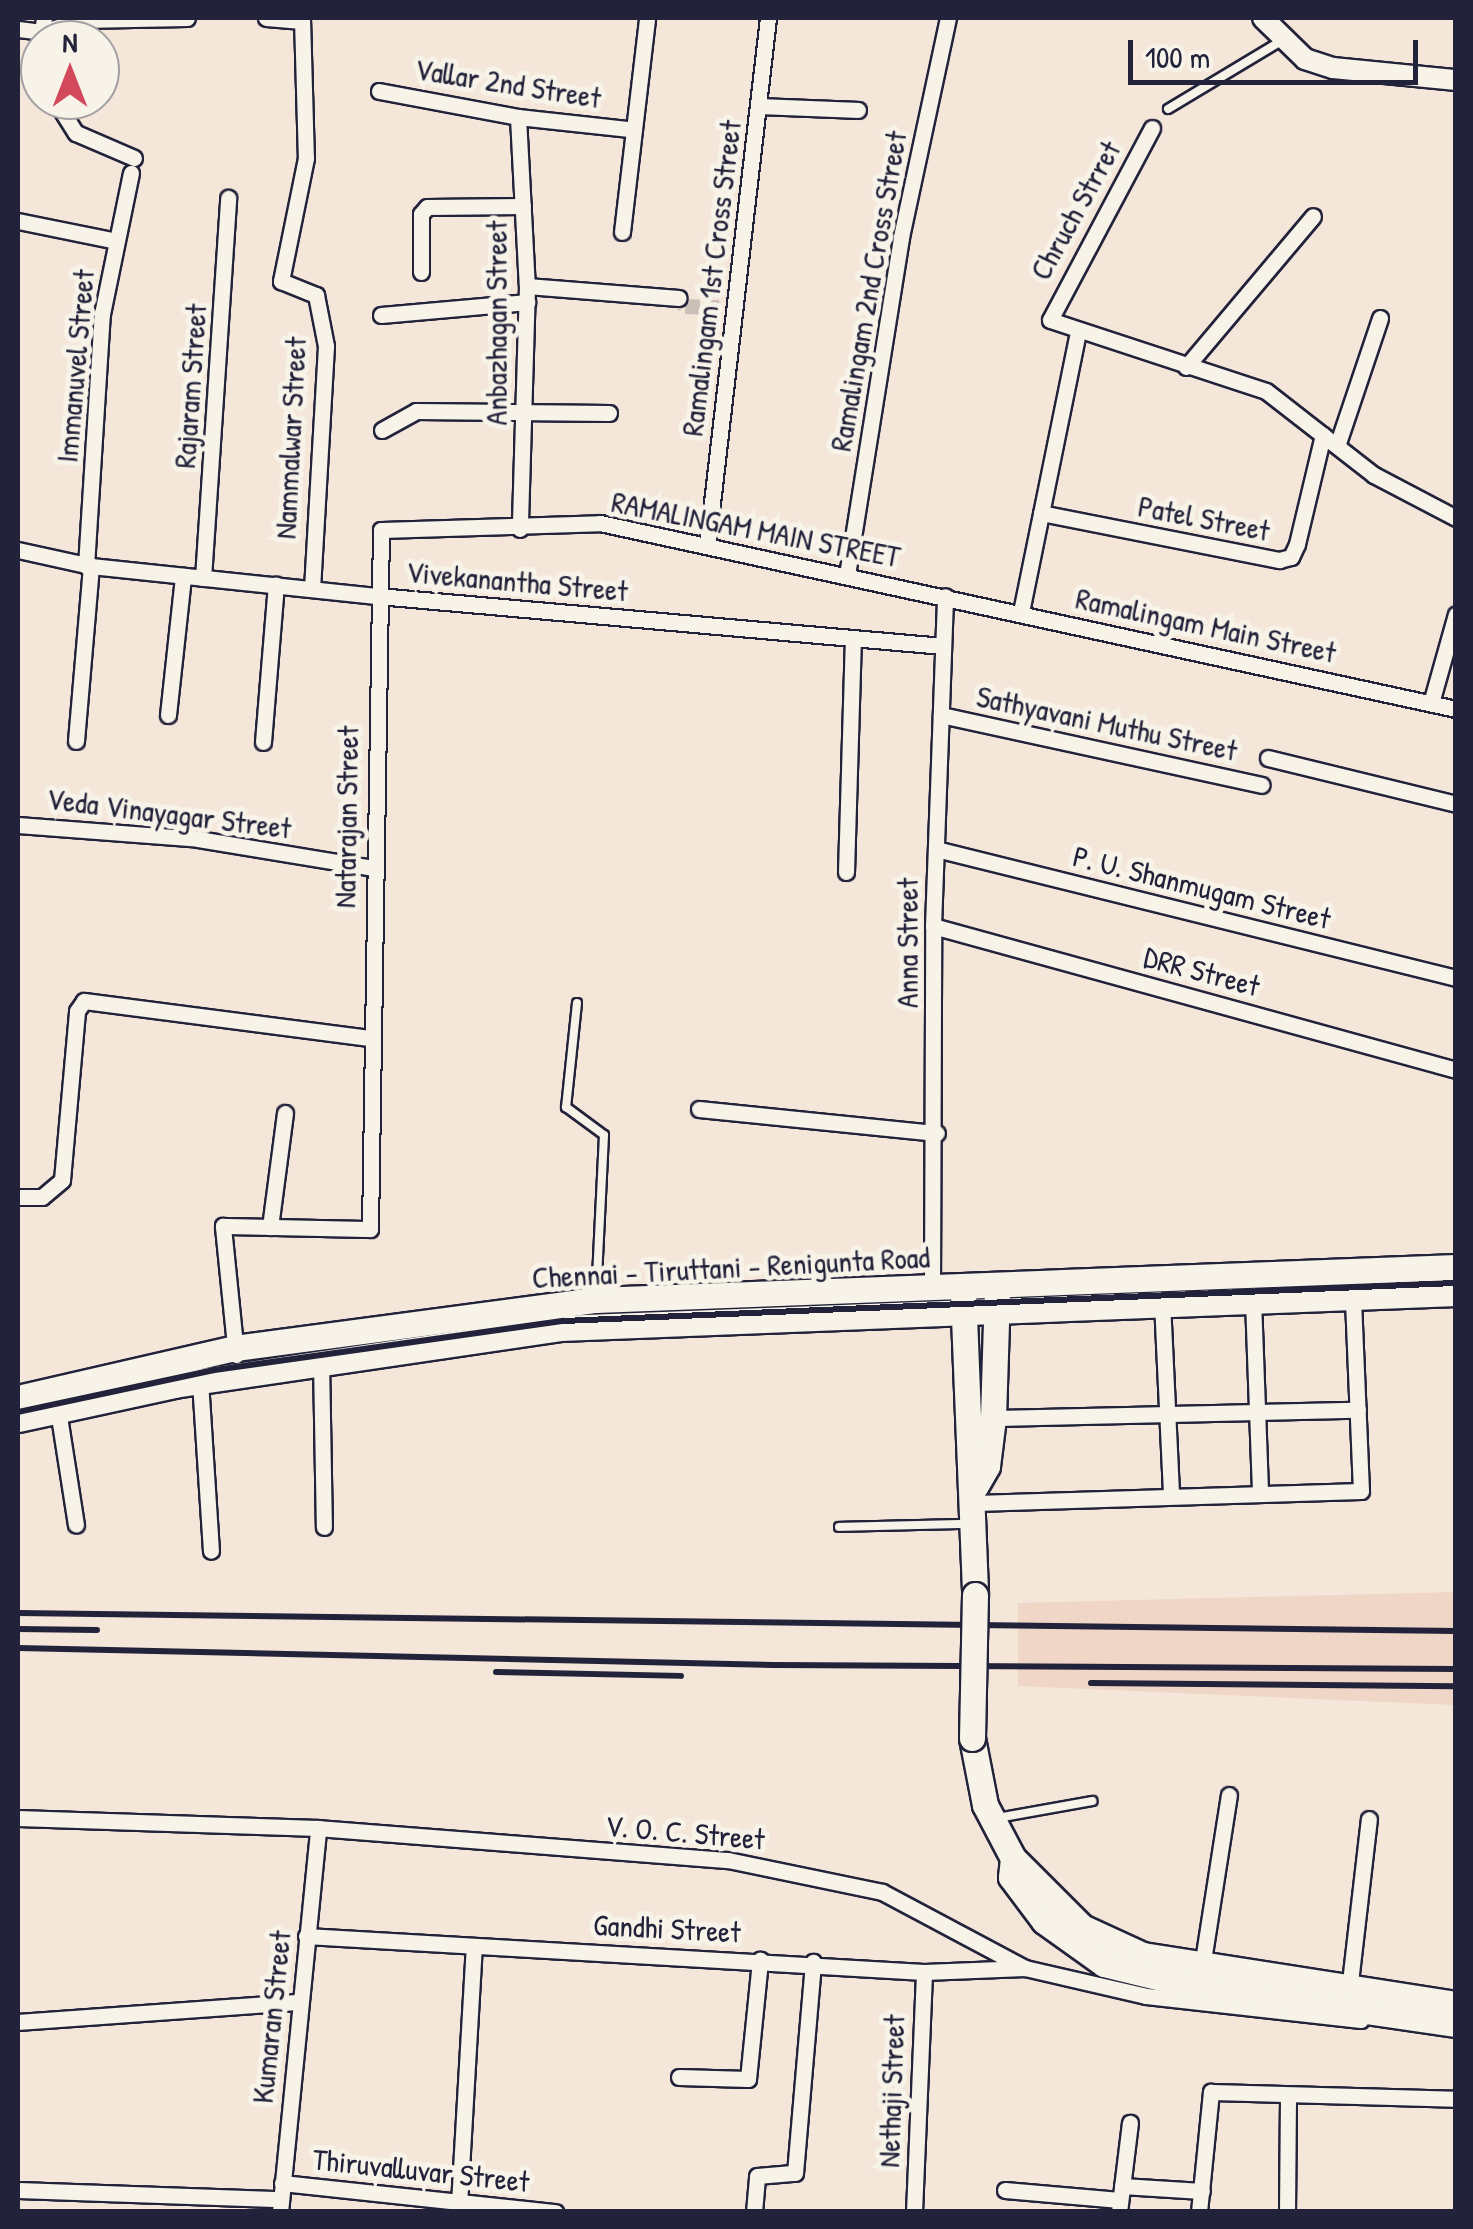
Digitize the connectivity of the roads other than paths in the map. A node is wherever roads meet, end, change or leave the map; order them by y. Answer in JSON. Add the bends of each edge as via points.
{"nodes":[{"id":1,"x":187,"y":18,"type":"edge"},
{"id":2,"x":266,"y":18,"type":"edge"},
{"id":3,"x":647,"y":18,"type":"edge"},
{"id":4,"x":768,"y":18,"type":"edge"},
{"id":5,"x":948,"y":18,"type":"edge"},
{"id":6,"x":1263,"y":18,"type":"edge"},
{"id":7,"x":302,"y":19,"type":"edge"},
{"id":8,"x":81,"y":20,"type":"edge"},
{"id":9,"x":1285,"y":39,"type":"junction"},
{"id":10,"x":1456,"y":80,"type":"edge"},
{"id":11,"x":379,"y":91,"type":"dead end"},
{"id":12,"x":760,"y":106,"type":"junction"},
{"id":13,"x":1168,"y":109,"type":"dead end"},
{"id":14,"x":858,"y":110,"type":"dead end"},
{"id":15,"x":518,"y":118,"type":"junction"},
{"id":16,"x":68,"y":120,"type":"edge"},
{"id":17,"x":1152,"y":128,"type":"dead end"},
{"id":18,"x":629,"y":129,"type":"junction"},
{"id":19,"x":228,"y":198,"type":"dead end"},
{"id":20,"x":524,"y":206,"type":"junction"},
{"id":21,"x":1313,"y":216,"type":"dead end"},
{"id":22,"x":18,"y":221,"type":"edge"},
{"id":23,"x":622,"y":232,"type":"dead end"},
{"id":24,"x":116,"y":240,"type":"junction"},
{"id":25,"x":421,"y":272,"type":"dead end"},
{"id":26,"x":527,"y":294,"type":"junction"},
{"id":27,"x":679,"y":298,"type":"tunnel mouth"},
{"id":28,"x":381,"y":316,"type":"dead end"},
{"id":29,"x":1380,"y":318,"type":"dead end"},
{"id":30,"x":1078,"y":334,"type":"junction"},
{"id":31,"x":1186,"y":367,"type":"junction"},
{"id":32,"x":526,"y":413,"type":"junction"},
{"id":33,"x":610,"y":413,"type":"dead end"},
{"id":34,"x":382,"y":430,"type":"dead end"},
{"id":35,"x":1323,"y":435,"type":"junction"},
{"id":36,"x":1337,"y":446,"type":"junction"},
{"id":37,"x":1041,"y":514,"type":"junction"},
{"id":38,"x":1455,"y":516,"type":"edge"},
{"id":39,"x":520,"y":529,"type":"junction"},
{"id":40,"x":708,"y":546,"type":"junction"},
{"id":41,"x":18,"y":550,"type":"edge"},
{"id":42,"x":89,"y":566,"type":"junction"},
{"id":43,"x":847,"y":575,"type":"junction"},
{"id":44,"x":184,"y":576,"type":"junction"},
{"id":45,"x":203,"y":578,"type":"junction"},
{"id":46,"x":276,"y":586,"type":"junction"},
{"id":47,"x":312,"y":589,"type":"junction"},
{"id":48,"x":378,"y":596,"type":"junction"},
{"id":49,"x":945,"y":596,"type":"junction"},
{"id":50,"x":1021,"y":612,"type":"junction"},
{"id":51,"x":1456,"y":614,"type":"edge"},
{"id":52,"x":853,"y":638,"type":"junction"},
{"id":53,"x":943,"y":646,"type":"junction"},
{"id":54,"x":1431,"y":703,"type":"junction"},
{"id":55,"x":1456,"y":708,"type":"edge"},
{"id":56,"x":168,"y":715,"type":"dead end"},
{"id":57,"x":940,"y":715,"type":"junction"},
{"id":58,"x":76,"y":741,"type":"dead end"},
{"id":59,"x":263,"y":742,"type":"dead end"},
{"id":60,"x":1268,"y":758,"type":"dead end"},
{"id":61,"x":1261,"y":785,"type":"dead end"},
{"id":62,"x":1456,"y":804,"type":"edge"},
{"id":63,"x":18,"y":824,"type":"edge"},
{"id":64,"x":936,"y":849,"type":"junction"},
{"id":65,"x":373,"y":868,"type":"junction"},
{"id":66,"x":846,"y":872,"type":"dead end"},
{"id":67,"x":933,"y":926,"type":"junction"},
{"id":68,"x":1456,"y":978,"type":"edge"},
{"id":69,"x":577,"y":1003,"type":"dead end"},
{"id":70,"x":370,"y":1038,"type":"junction"},
{"id":71,"x":1456,"y":1070,"type":"edge"},
{"id":72,"x":698,"y":1109,"type":"dead end"},
{"id":73,"x":285,"y":1113,"type":"dead end"},
{"id":74,"x":937,"y":1133,"type":"junction"},
{"id":75,"x":18,"y":1198,"type":"edge"},
{"id":76,"x":270,"y":1227,"type":"junction"},
{"id":77,"x":1456,"y":1267,"type":"edge"},
{"id":78,"x":1195,"y":1273,"type":"junction"},
{"id":79,"x":932,"y":1290,"type":"junction"},
{"id":80,"x":1456,"y":1293,"type":"edge"},
{"id":81,"x":997,"y":1298,"type":"junction"},
{"id":82,"x":1353,"y":1298,"type":"junction"},
{"id":83,"x":963,"y":1299,"type":"junction"},
{"id":84,"x":596,"y":1300,"type":"junction"},
{"id":85,"x":1253,"y":1300,"type":"junction"},
{"id":86,"x":1162,"y":1302,"type":"junction"},
{"id":87,"x":1195,"y":1302,"type":"junction"},
{"id":88,"x":592,"y":1327,"type":"junction"},
{"id":89,"x":236,"y":1361,"type":"junction"},
{"id":90,"x":321,"y":1361,"type":"junction"},
{"id":91,"x":200,"y":1381,"type":"junction"},
{"id":92,"x":18,"y":1398,"type":"edge"},
{"id":93,"x":58,"y":1410,"type":"junction"},
{"id":94,"x":1358,"y":1410,"type":"junction"},
{"id":95,"x":1258,"y":1412,"type":"junction"},
{"id":96,"x":1166,"y":1414,"type":"junction"},
{"id":97,"x":993,"y":1418,"type":"junction"},
{"id":98,"x":18,"y":1419,"type":"edge"},
{"id":99,"x":1260,"y":1492,"type":"junction"},
{"id":100,"x":1170,"y":1494,"type":"junction"},
{"id":101,"x":975,"y":1505,"type":"junction"},
{"id":102,"x":76,"y":1525,"type":"dead end"},
{"id":103,"x":324,"y":1527,"type":"dead end"},
{"id":104,"x":839,"y":1527,"type":"dead end"},
{"id":105,"x":210,"y":1552,"type":"dead end"},
{"id":106,"x":1229,"y":1795,"type":"dead end"},
{"id":107,"x":1092,"y":1801,"type":"dead end"},
{"id":108,"x":18,"y":1818,"type":"edge"},
{"id":109,"x":993,"y":1819,"type":"junction"},
{"id":110,"x":1369,"y":1820,"type":"dead end"},
{"id":111,"x":318,"y":1828,"type":"junction"},
{"id":112,"x":1013,"y":1858,"type":"junction"},
{"id":113,"x":306,"y":1936,"type":"junction"},
{"id":114,"x":474,"y":1946,"type":"junction"},
{"id":115,"x":760,"y":1960,"type":"junction"},
{"id":116,"x":813,"y":1962,"type":"junction"},
{"id":117,"x":1202,"y":1967,"type":"junction"},
{"id":118,"x":1025,"y":1968,"type":"junction"},
{"id":119,"x":924,"y":1972,"type":"junction"},
{"id":120,"x":1332,"y":1995,"type":"junction"},
{"id":121,"x":299,"y":2002,"type":"junction"},
{"id":122,"x":1456,"y":2004,"type":"edge"},
{"id":123,"x":1390,"y":2016,"type":"junction"},
{"id":124,"x":18,"y":2022,"type":"edge"},
{"id":125,"x":1456,"y":2024,"type":"edge"},
{"id":126,"x":679,"y":2077,"type":"dead end"},
{"id":127,"x":1288,"y":2096,"type":"junction"},
{"id":128,"x":1456,"y":2099,"type":"edge"},
{"id":129,"x":1130,"y":2123,"type":"dead end"},
{"id":130,"x":18,"y":2190,"type":"edge"},
{"id":131,"x":1006,"y":2190,"type":"dead end"},
{"id":132,"x":1202,"y":2191,"type":"junction"},
{"id":133,"x":281,"y":2198,"type":"edge"},
{"id":134,"x":1120,"y":2199,"type":"edge"},
{"id":135,"x":466,"y":2207,"type":"edge"},
{"id":136,"x":555,"y":2212,"type":"edge"},
{"id":137,"x":754,"y":2212,"type":"edge"},
{"id":138,"x":914,"y":2212,"type":"edge"},
{"id":139,"x":1199,"y":2212,"type":"edge"},
{"id":140,"x":1287,"y":2212,"type":"edge"}],
"edges":[{"from":1,"to":8,"type":"street"},
{"from":2,"to":7,"type":"street"},
{"from":3,"to":18,"type":"street"},
{"from":4,"to":12,"type":"street","name":"Ramalingam 1st Cross Street"},
{"from":5,"to":43,"type":"street","name":"Ramalingam 2nd Cross Street","via":[[901,237]]},
{"from":6,"to":9,"type":"street"},
{"from":7,"to":47,"type":"street","name":"Nammalwar Street","via":[[306,158],[281,281],[316,295],[326,346]]},
{"from":9,"to":10,"type":"street","via":[[1305,58],[1333,68]]},
{"from":9,"to":13,"type":"lane"},
{"from":11,"to":15,"type":"street","name":"Vallar 2nd Street"},
{"from":12,"to":14,"type":"street"},
{"from":12,"to":40,"type":"street","name":"Ramalingam 1st Cross Street","via":[[725,306]]},
{"from":15,"to":18,"type":"street","name":"Vallar 2nd Street"},
{"from":15,"to":20,"type":"street","name":"Anbazhagan Street"},
{"from":16,"to":24,"type":"street","name":"Immanuvel Street","via":[[76,133],[132,166]]},
{"from":17,"to":30,"type":"street","name":"Chruch Strret","via":[[1050,320]]},
{"from":18,"to":23,"type":"street"},
{"from":19,"to":45,"type":"street","name":"Rajaram Street"},
{"from":20,"to":25,"type":"street","via":[[427,208],[421,214]]},
{"from":20,"to":26,"type":"street","name":"Anbazhagan Street"},
{"from":21,"to":31,"type":"street"},
{"from":22,"to":24,"type":"street"},
{"from":24,"to":42,"type":"street","name":"Immanuvel Street","via":[[102,314]]},
{"from":26,"to":27,"type":"street"},
{"from":26,"to":28,"type":"street"},
{"from":26,"to":32,"type":"street","name":"Anbazhagan Street"},
{"from":29,"to":36,"type":"street"},
{"from":30,"to":31,"type":"street"},
{"from":30,"to":37,"type":"street"},
{"from":31,"to":35,"type":"street","via":[[1266,391]]},
{"from":32,"to":33,"type":"street"},
{"from":32,"to":34,"type":"street","via":[[416,411]]},
{"from":32,"to":39,"type":"street","name":"Anbazhagan Street"},
{"from":35,"to":36,"type":"street"},
{"from":35,"to":37,"type":"street","name":"Patel Street","via":[[1291,557]]},
{"from":36,"to":38,"type":"street","via":[[1374,475]]},
{"from":37,"to":50,"type":"street"},
{"from":39,"to":40,"type":"street","name":"RAMALINGAM MAIN STREET","via":[[600,524]]},
{"from":39,"to":48,"type":"street","name":"RAMALINGAM MAIN STREET","via":[[381,530]]},
{"from":40,"to":43,"type":"street","name":"RAMALINGAM MAIN STREET"},
{"from":41,"to":42,"type":"street","name":"Vivekanantha Street"},
{"from":42,"to":44,"type":"street","name":"Vivekanantha Street"},
{"from":42,"to":58,"type":"street","name":"Immanuvel Street"},
{"from":43,"to":49,"type":"street","name":"RAMALINGAM MAIN STREET"},
{"from":44,"to":45,"type":"street","name":"Vivekanantha Street"},
{"from":44,"to":56,"type":"street"},
{"from":45,"to":46,"type":"street","name":"Vivekanantha Street"},
{"from":46,"to":47,"type":"street","name":"Vivekanantha Street"},
{"from":46,"to":59,"type":"street"},
{"from":47,"to":48,"type":"street","name":"Vivekanantha Street"},
{"from":48,"to":52,"type":"street","name":"Vivekanantha Street"},
{"from":48,"to":65,"type":"street","name":"Natarajan Street"},
{"from":49,"to":50,"type":"street","name":"Ramalingam Main Street"},
{"from":49,"to":53,"type":"street","name":"Anna Street"},
{"from":50,"to":54,"type":"street","name":"Ramalingam Main Street"},
{"from":51,"to":54,"type":"street"},
{"from":52,"to":53,"type":"street","name":"Vivekanantha Street"},
{"from":52,"to":66,"type":"street"},
{"from":53,"to":57,"type":"street","name":"Anna Street"},
{"from":54,"to":55,"type":"street","name":"Ramalingam Main Street"},
{"from":57,"to":61,"type":"street","name":"Sathyavani Muthu Street"},
{"from":57,"to":64,"type":"street","name":"Anna Street"},
{"from":60,"to":62,"type":"street"},
{"from":63,"to":65,"type":"street","name":"Veda Vinayagar Street","via":[[198,839]]},
{"from":64,"to":67,"type":"street","name":"Anna Street"},
{"from":64,"to":68,"type":"street","name":"P. U. Shanmugam Street"},
{"from":65,"to":70,"type":"street","name":"Natarajan Street"},
{"from":67,"to":71,"type":"street","name":"DRR Street"},
{"from":67,"to":74,"type":"street","name":"Anna Street"},
{"from":69,"to":84,"type":"lane","via":[[566,1107],[604,1135]]},
{"from":70,"to":75,"type":"street","via":[[94,1000],[77,1011],[62,1180],[42,1198]]},
{"from":70,"to":76,"type":"street","name":"Natarajan Street","via":[[370,1229]]},
{"from":72,"to":74,"type":"street"},
{"from":73,"to":76,"type":"street"},
{"from":74,"to":79,"type":"street","name":"Anna Street"},
{"from":76,"to":89,"type":"street","via":[[223,1226]]},
{"from":77,"to":78,"type":"main road","name":"Chennai - Tiruttani - Renigunta Road"},
{"from":78,"to":81,"type":"main road","name":"Chennai - Tiruttani - Renigunta Road"},
{"from":78,"to":87,"type":"main road"},
{"from":79,"to":83,"type":"main road","name":"Chennai - Tiruttani - Renigunta Road"},
{"from":79,"to":84,"type":"main road","name":"Chennai - Tiruttani - Renigunta Road"},
{"from":80,"to":82,"type":"main road","name":"Chennai - Tiruttani - Renigunta Road"},
{"from":81,"to":83,"type":"main road","name":"Chennai - Tiruttani - Renigunta Road"},
{"from":81,"to":86,"type":"main road","name":"Chennai - Tiruttani - Renigunta Road"},
{"from":81,"to":97,"type":"main road"},
{"from":82,"to":85,"type":"main road","name":"Chennai - Tiruttani - Renigunta Road"},
{"from":82,"to":94,"type":"street"},
{"from":83,"to":88,"type":"main road","name":"Chennai - Tiruttani - Renigunta Road"},
{"from":83,"to":101,"type":"main road","via":[[965,1466]]},
{"from":84,"to":88,"type":"lane"},
{"from":84,"to":89,"type":"main road","name":"Chennai - Tiruttani - Renigunta Road"},
{"from":85,"to":87,"type":"main road","name":"Chennai - Tiruttani - Renigunta Road"},
{"from":85,"to":95,"type":"street"},
{"from":86,"to":87,"type":"main road","name":"Chennai - Tiruttani - Renigunta Road"},
{"from":86,"to":96,"type":"street"},
{"from":88,"to":90,"type":"main road","name":"Chennai - Tiruttani - Renigunta Road"},
{"from":89,"to":90,"type":"main road","name":"Chennai - Tiruttani - Renigunta Road"},
{"from":89,"to":91,"type":"main road","name":"Chennai - Tiruttani - Renigunta Road"},
{"from":89,"to":92,"type":"main road","name":"Chennai - Tiruttani - Renigunta Road"},
{"from":90,"to":103,"type":"street"},
{"from":91,"to":93,"type":"main road","name":"Chennai - Tiruttani - Renigunta Road"},
{"from":91,"to":105,"type":"street"},
{"from":93,"to":98,"type":"main road","name":"Chennai - Tiruttani - Renigunta Road"},
{"from":93,"to":102,"type":"street"},
{"from":94,"to":95,"type":"street"},
{"from":94,"to":99,"type":"street","via":[[1361,1491]]},
{"from":95,"to":96,"type":"street"},
{"from":95,"to":99,"type":"street"},
{"from":96,"to":97,"type":"street"},
{"from":96,"to":100,"type":"street"},
{"from":97,"to":101,"type":"main road"},
{"from":99,"to":100,"type":"street"},
{"from":100,"to":101,"type":"street"},
{"from":101,"to":104,"type":"lane"},
{"from":101,"to":109,"type":"main road","bridge":true,"via":[[972,1738]]},
{"from":106,"to":117,"type":"street"},
{"from":107,"to":109,"type":"lane"},
{"from":108,"to":111,"type":"street","name":"V. O. C. Street"},
{"from":109,"to":112,"type":"main road"},
{"from":110,"to":120,"type":"street"},
{"from":111,"to":113,"type":"street","name":"Kumaran Street"},
{"from":111,"to":118,"type":"street","name":"V. O. C. Street","via":[[728,1860],[823,1875],[882,1892]]},
{"from":112,"to":117,"type":"main road","via":[[1082,1927],[1144,1955]]},
{"from":112,"to":120,"type":"main road","via":[[1012,1877],[1044,1921],[1104,1964]]},
{"from":113,"to":114,"type":"street","name":"Gandhi Street"},
{"from":113,"to":121,"type":"street","name":"Kumaran Street"},
{"from":114,"to":115,"type":"street","name":"Gandhi Street"},
{"from":114,"to":135,"type":"street"},
{"from":115,"to":116,"type":"street","name":"Gandhi Street"},
{"from":115,"to":126,"type":"street","via":[[748,2079]]},
{"from":116,"to":119,"type":"street","name":"Gandhi Street"},
{"from":116,"to":137,"type":"street","via":[[795,2174],[758,2176]]},
{"from":117,"to":120,"type":"main road"},
{"from":118,"to":119,"type":"street","name":"Gandhi Street"},
{"from":118,"to":123,"type":"street","via":[[1216,2007],[1335,2020]]},
{"from":119,"to":138,"type":"street","name":"Nethaji Street"},
{"from":120,"to":122,"type":"main road"},
{"from":120,"to":123,"type":"main road"},
{"from":121,"to":124,"type":"street"},
{"from":121,"to":133,"type":"street","name":"Kumaran Street"},
{"from":123,"to":125,"type":"main road"},
{"from":127,"to":128,"type":"street","via":[[1411,2093]]},
{"from":127,"to":132,"type":"street","via":[[1210,2092]]},
{"from":127,"to":140,"type":"street"},
{"from":129,"to":134,"type":"street"},
{"from":130,"to":133,"type":"street","name":"Thiruvalluvar Street"},
{"from":131,"to":134,"type":"street"},
{"from":132,"to":134,"type":"street"},
{"from":132,"to":139,"type":"street"},
{"from":133,"to":135,"type":"street","name":"Thiruvalluvar Street"},
{"from":135,"to":136,"type":"street","name":"Thiruvalluvar Street"}]}
